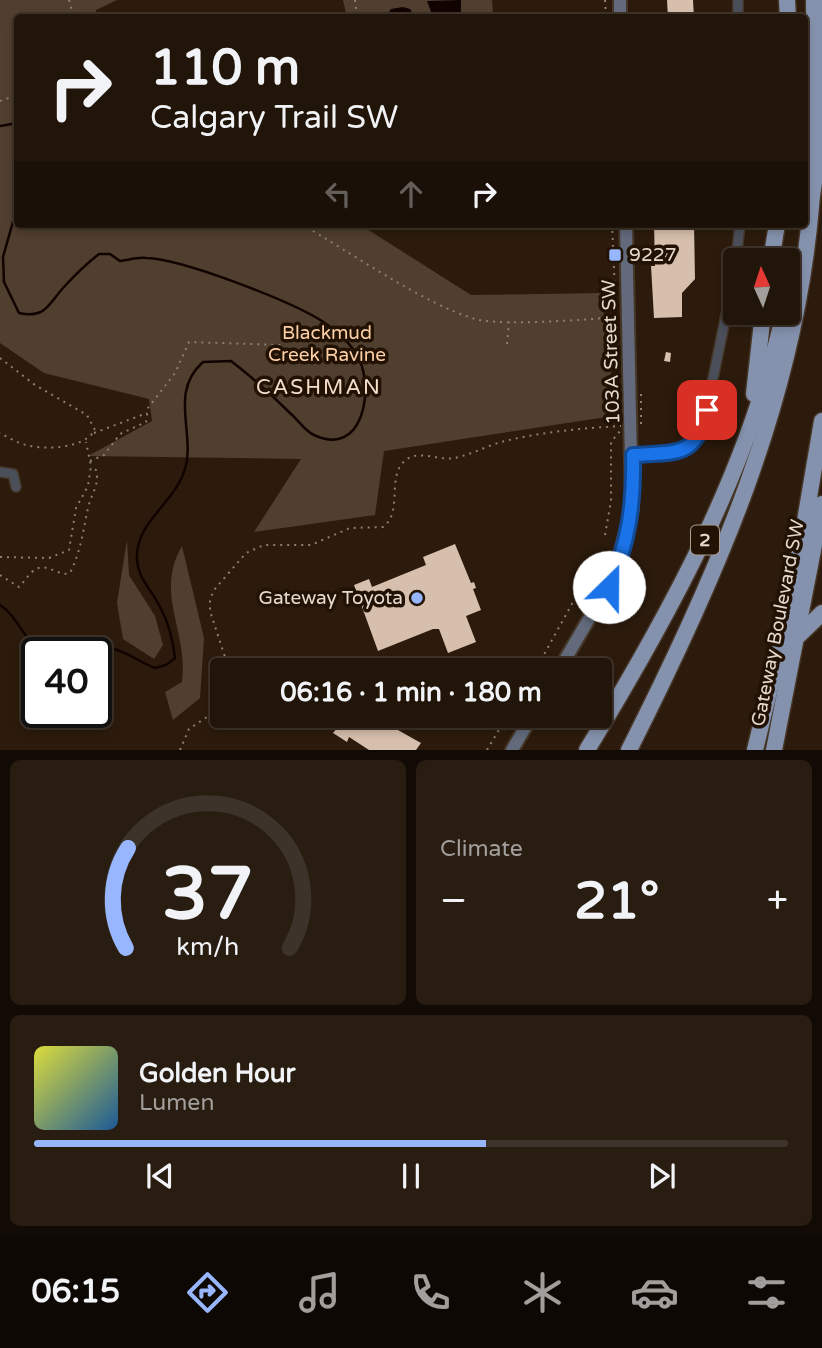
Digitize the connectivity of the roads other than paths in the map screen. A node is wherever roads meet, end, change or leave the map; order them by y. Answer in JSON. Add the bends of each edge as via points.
{"nodes":[{"id":1,"x":814,"y":0,"type":"edge"},
{"id":2,"x":816,"y":90,"type":"junction"},
{"id":3,"x":808,"y":171,"type":"edge"},
{"id":4,"x":626,"y":228,"type":"edge"},
{"id":5,"x":740,"y":228,"type":"edge"},
{"id":6,"x":776,"y":228,"type":"edge"},
{"id":7,"x":801,"y":228,"type":"edge"},
{"id":8,"x":737,"y":248,"type":"edge"},
{"id":9,"x":773,"y":248,"type":"edge"},
{"id":10,"x":797,"y":248,"type":"edge"},
{"id":11,"x":724,"y":326,"type":"edge"},
{"id":12,"x":762,"y":326,"type":"edge"},
{"id":13,"x":780,"y":326,"type":"edge"},
{"id":14,"x":822,"y":421,"type":"edge"},
{"id":15,"x":751,"y":426,"type":"junction"},
{"id":16,"x":633,"y":455,"type":"junction"},
{"id":17,"x":0,"y":472,"type":"edge"},
{"id":18,"x":16,"y":487,"type":"dead end"},
{"id":19,"x":822,"y":504,"type":"edge"},
{"id":20,"x":822,"y":613,"type":"edge"},
{"id":21,"x":798,"y":636,"type":"junction"},
{"id":22,"x":566,"y":658,"type":"edge"},
{"id":23,"x":525,"y":728,"type":"edge"},
{"id":24,"x":512,"y":750,"type":"edge"},
{"id":25,"x":587,"y":750,"type":"edge"},
{"id":26,"x":629,"y":750,"type":"edge"},
{"id":27,"x":755,"y":750,"type":"edge"},
{"id":28,"x":774,"y":750,"type":"edge"}],
"edges":[{"from":1,"to":2,"type":"highway"},
{"from":2,"to":3,"type":"highway"},
{"from":2,"to":26,"type":"highway","via":[[817,161],[808,242],[793,331],[758,456],[708,584]]},
{"from":4,"to":16,"type":"street","name":"103A Street SW"},
{"from":5,"to":8,"type":"street"},
{"from":6,"to":9,"type":"highway"},
{"from":7,"to":10,"type":"highway"},
{"from":11,"to":16,"type":"street","via":[[702,432],[689,448]]},
{"from":12,"to":15,"type":"highway"},
{"from":13,"to":15,"type":"highway","number":"2"},
{"from":14,"to":27,"type":"highway","via":[[792,597]]},
{"from":15,"to":25,"type":"highway","number":"2","via":[[695,561]]},
{"from":16,"to":22,"type":"street","name":"103A Street SW","via":[[632,510],[620,560]]},
{"from":17,"to":18,"type":"street","via":[[13,474]]},
{"from":19,"to":21,"type":"highway","name":"Gateway Boulevard SW"},
{"from":20,"to":21,"type":"highway"},
{"from":21,"to":28,"type":"highway","name":"Gateway Boulevard SW"},
{"from":23,"to":24,"type":"street"}]}
